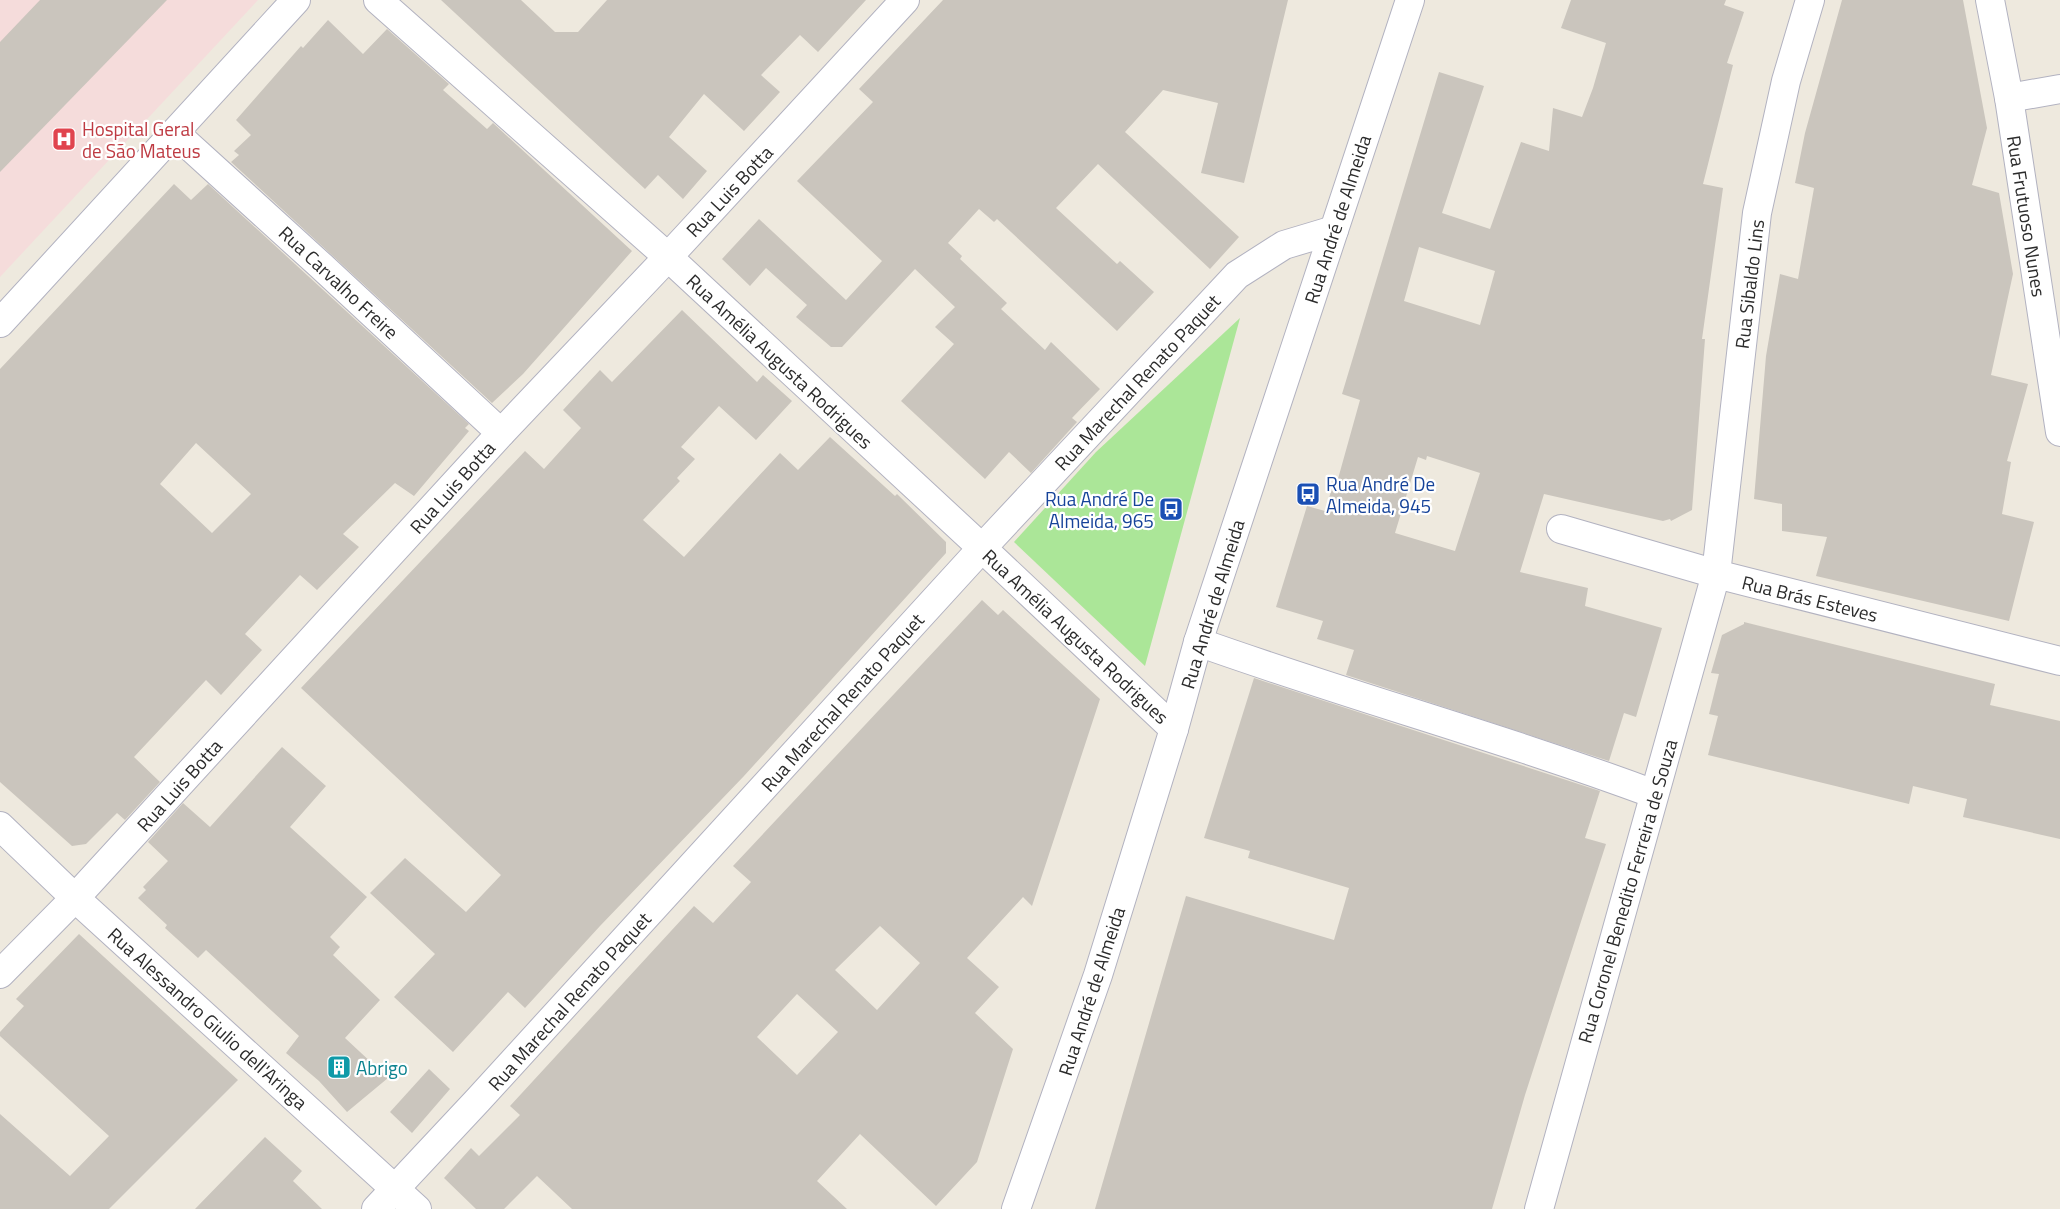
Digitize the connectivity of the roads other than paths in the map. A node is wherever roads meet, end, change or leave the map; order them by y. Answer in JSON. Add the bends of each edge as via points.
{"nodes":[{"id":1,"x":296,"y":0,"type":"edge"},
{"id":2,"x":378,"y":0,"type":"edge"},
{"id":3,"x":905,"y":0,"type":"edge"},
{"id":4,"x":1410,"y":0,"type":"edge"},
{"id":5,"x":1810,"y":0,"type":"edge"},
{"id":6,"x":1990,"y":0,"type":"edge"},
{"id":7,"x":2060,"y":89,"type":"edge"},
{"id":8,"x":2008,"y":98,"type":"junction"},
{"id":9,"x":175,"y":133,"type":"junction"},
{"id":10,"x":1334,"y":230,"type":"junction"},
{"id":11,"x":668,"y":257,"type":"junction"},
{"id":12,"x":0,"y":323,"type":"edge"},
{"id":13,"x":2060,"y":432,"type":"edge"},
{"id":14,"x":501,"y":433,"type":"junction"},
{"id":15,"x":1561,"y":529,"type":"dead end"},
{"id":16,"x":982,"y":548,"type":"junction"},
{"id":17,"x":1716,"y":574,"type":"junction"},
{"id":18,"x":1198,"y":642,"type":"junction"},
{"id":19,"x":2060,"y":661,"type":"edge"},
{"id":20,"x":1174,"y":729,"type":"junction"},
{"id":21,"x":1654,"y":794,"type":"junction"},
{"id":22,"x":0,"y":826,"type":"edge"},
{"id":23,"x":75,"y":898,"type":"junction"},
{"id":24,"x":0,"y":974,"type":"edge"},
{"id":25,"x":395,"y":1188,"type":"junction"},
{"id":26,"x":376,"y":1209,"type":"edge"},
{"id":27,"x":417,"y":1209,"type":"edge"},
{"id":28,"x":1016,"y":1209,"type":"edge"},
{"id":29,"x":1539,"y":1209,"type":"edge"}],
"edges":[{"from":1,"to":9,"type":"street"},
{"from":2,"to":11,"type":"street","name":"Rua Amélia Augusta Rodrigues"},
{"from":3,"to":11,"type":"street","name":"Rua Luis Botta"},
{"from":4,"to":10,"type":"street","name":"Rua André de Almeida"},
{"from":5,"to":17,"type":"street","name":"Rua Sibaldo Lins","via":[[1786,81],[1757,213]]},
{"from":6,"to":8,"type":"street","name":"Rua Frutuoso Nunes"},
{"from":7,"to":8,"type":"street"},
{"from":8,"to":13,"type":"street","name":"Rua Frutuoso Nunes"},
{"from":9,"to":12,"type":"street"},
{"from":9,"to":14,"type":"street","name":"Rua Carvalho Freire"},
{"from":10,"to":16,"type":"street","name":"Rua Marechal Renato Paquet","via":[[1284,245],[1237,275]]},
{"from":10,"to":18,"type":"street","name":"Rua André de Almeida"},
{"from":11,"to":14,"type":"street","name":"Rua Luis Botta"},
{"from":11,"to":16,"type":"street","name":"Rua Amélia Augusta Rodrigues"},
{"from":14,"to":23,"type":"street","name":"Rua Luis Botta"},
{"from":15,"to":17,"type":"street","name":"Rua Brás Esteves"},
{"from":16,"to":20,"type":"street","name":"Rua Amélia Augusta Rodrigues"},
{"from":16,"to":25,"type":"street","name":"Rua Marechal Renato Paquet"},
{"from":17,"to":19,"type":"street","name":"Rua Brás Esteves"},
{"from":17,"to":21,"type":"street","name":"Rua Coronel Benedito Ferreira de Souza"},
{"from":18,"to":20,"type":"street","name":"Rua André de Almeida"},
{"from":18,"to":21,"type":"street"},
{"from":20,"to":28,"type":"street","name":"Rua André de Almeida","via":[[1098,975]]},
{"from":21,"to":29,"type":"street","name":"Rua Coronel Benedito Ferreira de Souza"},
{"from":22,"to":23,"type":"street","name":"Rua Alessandro Giulio dell'Aringa"},
{"from":23,"to":24,"type":"street","name":"Rua Luis Botta"},
{"from":23,"to":25,"type":"street","name":"Rua Alessandro Giulio dell'Aringa"},
{"from":25,"to":26,"type":"street","name":"Rua Marechal Renato Paquet"},
{"from":25,"to":27,"type":"street","name":"Rua Alessandro Giulio dell'Aringa"}]}
